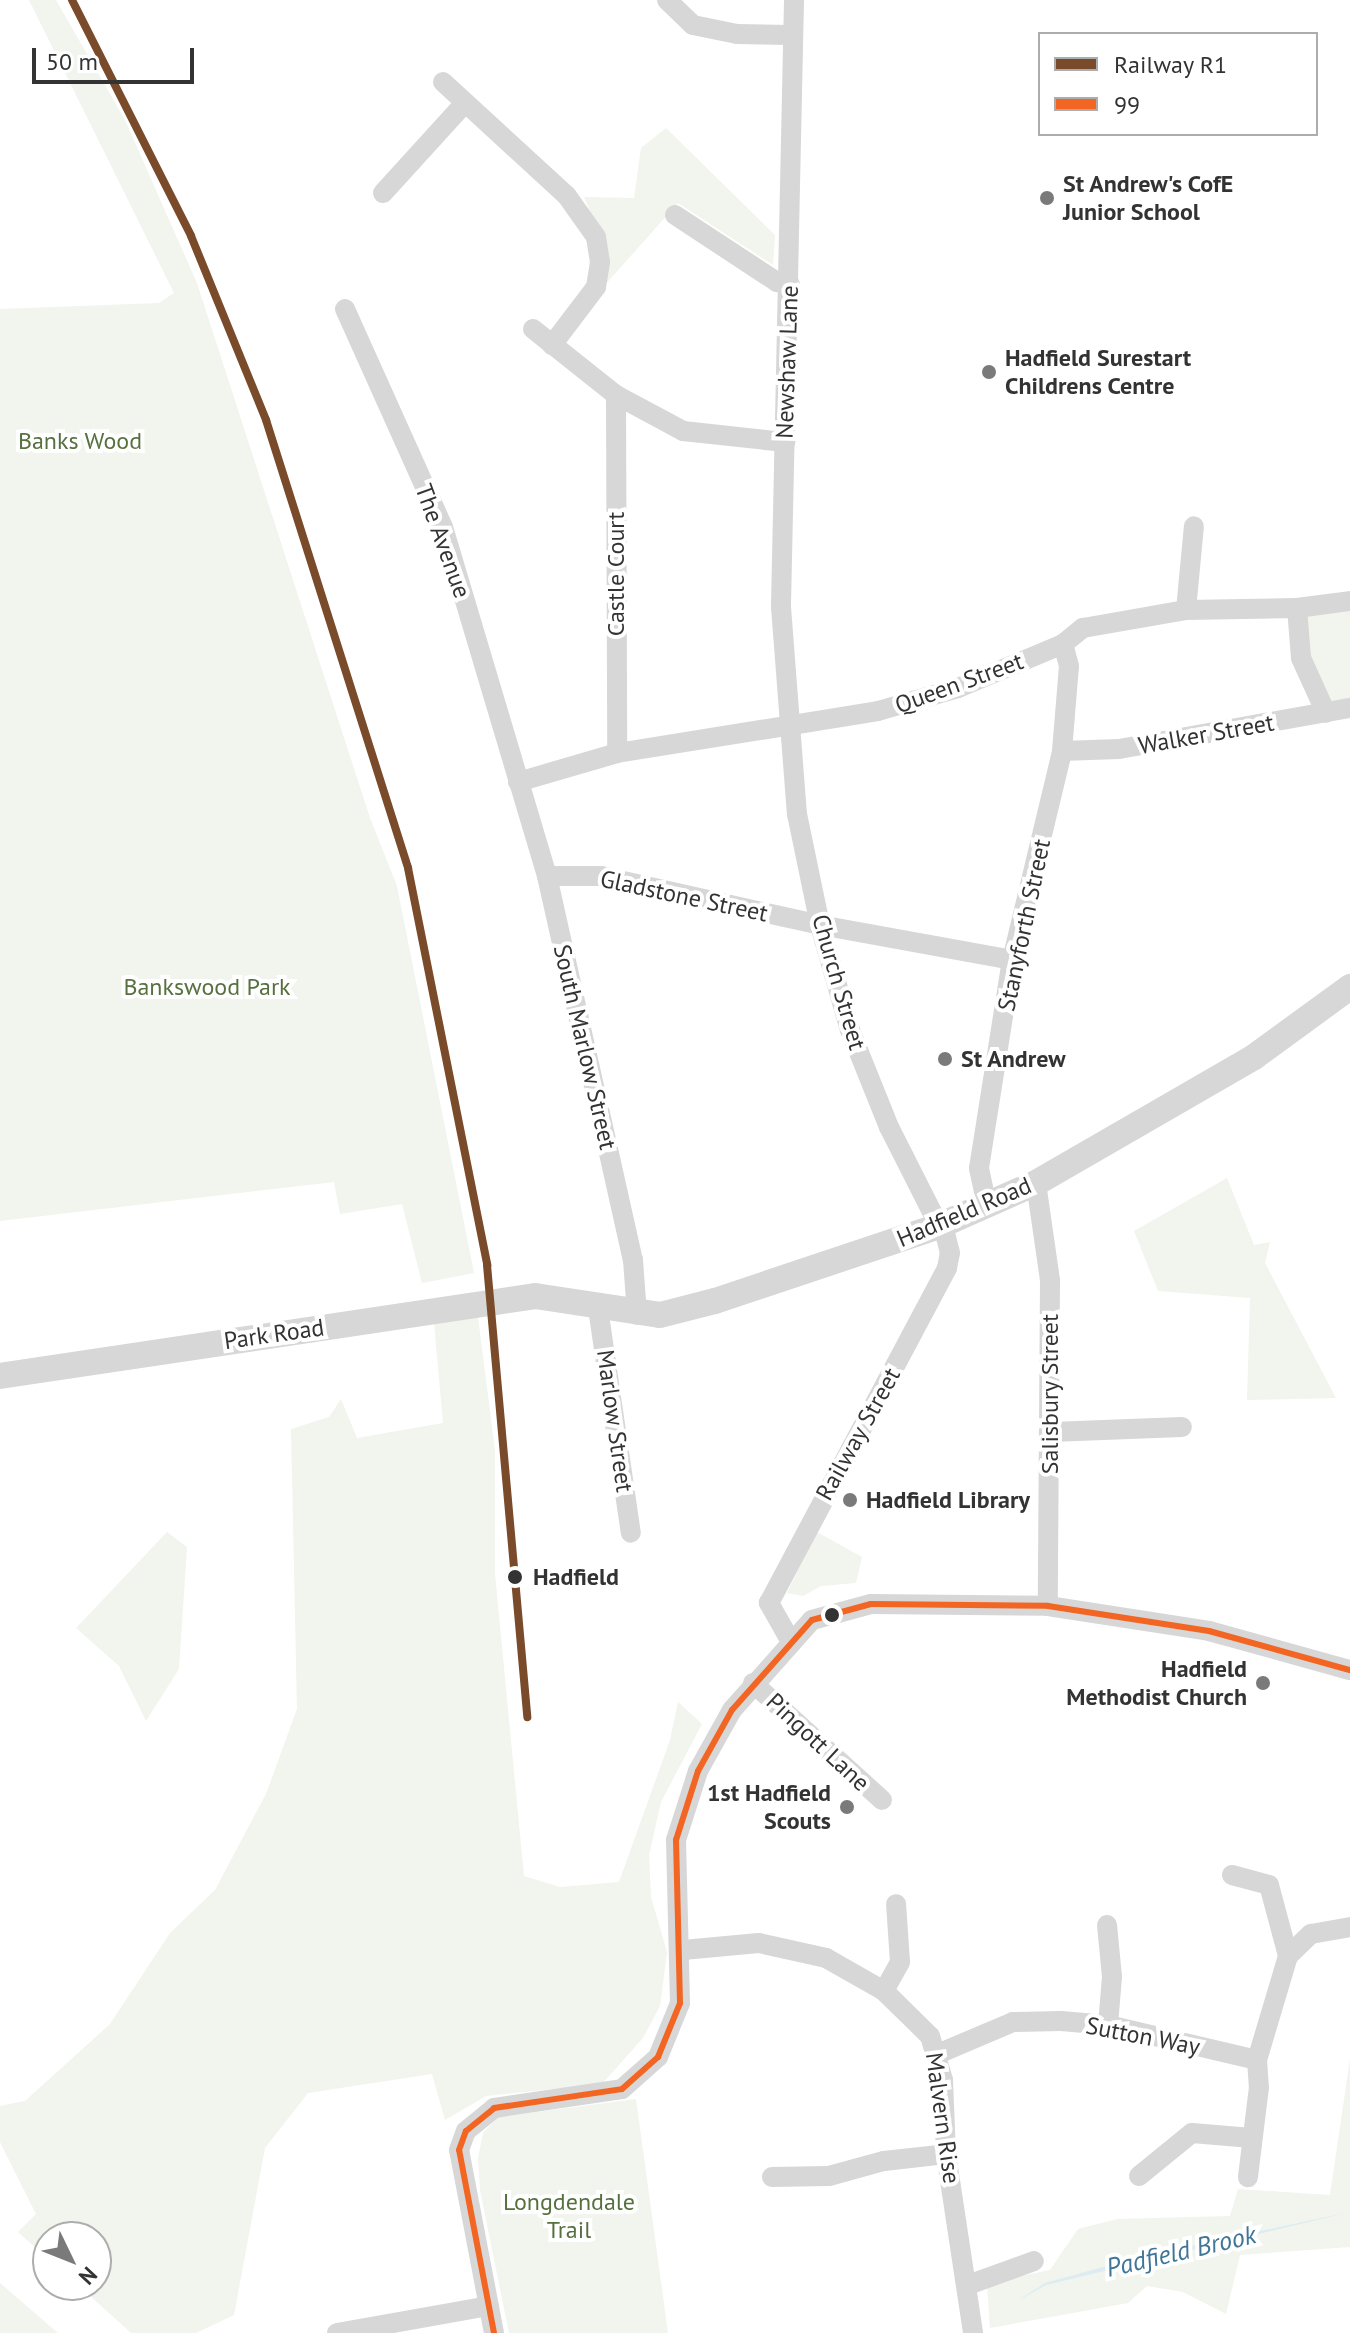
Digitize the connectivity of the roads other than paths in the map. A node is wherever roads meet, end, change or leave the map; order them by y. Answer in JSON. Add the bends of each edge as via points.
{"nodes":[{"id":1,"x":667,"y":0,"type":"edge"},
{"id":2,"x":794,"y":0,"type":"edge"},
{"id":3,"x":791,"y":35,"type":"junction"},
{"id":4,"x":443,"y":82,"type":"dead end"},
{"id":5,"x":465,"y":103,"type":"junction"},
{"id":6,"x":383,"y":193,"type":"dead end"},
{"id":7,"x":675,"y":215,"type":"dead end"},
{"id":8,"x":790,"y":284,"type":"junction"},
{"id":9,"x":345,"y":309,"type":"dead end"},
{"id":10,"x":533,"y":329,"type":"dead end"},
{"id":11,"x":552,"y":345,"type":"junction"},
{"id":12,"x":616,"y":395,"type":"junction"},
{"id":13,"x":785,"y":442,"type":"junction"},
{"id":14,"x":1194,"y":526,"type":"dead end"},
{"id":15,"x":1350,"y":601,"type":"edge"},
{"id":16,"x":1297,"y":608,"type":"junction"},
{"id":17,"x":1186,"y":610,"type":"junction"},
{"id":18,"x":1063,"y":644,"type":"junction"},
{"id":19,"x":1350,"y":708,"type":"edge"},
{"id":20,"x":1326,"y":713,"type":"junction"},
{"id":21,"x":787,"y":723,"type":"junction"},
{"id":22,"x":1062,"y":751,"type":"junction"},
{"id":23,"x":617,"y":753,"type":"junction"},
{"id":24,"x":518,"y":782,"type":"junction"},
{"id":25,"x":547,"y":876,"type":"junction"},
{"id":26,"x":820,"y":925,"type":"junction"},
{"id":27,"x":1012,"y":960,"type":"junction"},
{"id":28,"x":1350,"y":987,"type":"edge"},
{"id":29,"x":1036,"y":1183,"type":"junction"},
{"id":30,"x":987,"y":1206,"type":"junction"},
{"id":31,"x":941,"y":1225,"type":"junction"},
{"id":32,"x":535,"y":1296,"type":"joint"},
{"id":33,"x":598,"y":1308,"type":"junction"},
{"id":34,"x":637,"y":1315,"type":"junction"},
{"id":35,"x":7,"y":1375,"type":"edge"},
{"id":36,"x":1182,"y":1427,"type":"dead end"},
{"id":37,"x":1051,"y":1432,"type":"junction"},
{"id":38,"x":631,"y":1533,"type":"dead end"},
{"id":39,"x":1048,"y":1606,"type":"junction"},
{"id":40,"x":790,"y":1640,"type":"junction"},
{"id":41,"x":1350,"y":1670,"type":"edge"},
{"id":42,"x":753,"y":1683,"type":"junction"},
{"id":43,"x":882,"y":1800,"type":"dead end"},
{"id":44,"x":1232,"y":1875,"type":"dead end"},
{"id":45,"x":896,"y":1904,"type":"dead end"},
{"id":46,"x":1107,"y":1925,"type":"dead end"},
{"id":47,"x":1350,"y":1927,"type":"edge"},
{"id":48,"x":683,"y":1950,"type":"junction"},
{"id":49,"x":1288,"y":1956,"type":"junction"},
{"id":50,"x":884,"y":1991,"type":"junction"},
{"id":51,"x":1108,"y":2025,"type":"junction"},
{"id":52,"x":940,"y":2053,"type":"junction"},
{"id":53,"x":1257,"y":2060,"type":"junction"},
{"id":54,"x":1252,"y":2138,"type":"junction"},
{"id":55,"x":946,"y":2154,"type":"junction"},
{"id":56,"x":1139,"y":2176,"type":"dead end"},
{"id":57,"x":772,"y":2177,"type":"dead end"},
{"id":58,"x":1248,"y":2177,"type":"dead end"},
{"id":59,"x":1034,"y":2261,"type":"dead end"},
{"id":60,"x":968,"y":2285,"type":"junction"},
{"id":61,"x":489,"y":2306,"type":"junction"},
{"id":62,"x":337,"y":2333,"type":"edge"},
{"id":63,"x":494,"y":2333,"type":"edge"},
{"id":64,"x":973,"y":2333,"type":"edge"}],
"edges":[{"from":1,"to":3,"type":"street","via":[[693,25],[737,34]]},
{"from":2,"to":3,"type":"street","name":"Newshaw Lane"},
{"from":3,"to":8,"type":"street","name":"Newshaw Lane"},
{"from":4,"to":5,"type":"street"},
{"from":5,"to":6,"type":"street"},
{"from":5,"to":11,"type":"street","via":[[567,196],[596,237],[596,287]]},
{"from":7,"to":8,"type":"street","via":[[777,282]]},
{"from":8,"to":13,"type":"street","name":"Newshaw Lane"},
{"from":9,"to":24,"type":"street","name":"The Avenue","via":[[443,527]]},
{"from":10,"to":11,"type":"street"},
{"from":11,"to":12,"type":"street"},
{"from":12,"to":13,"type":"street","via":[[683,431]]},
{"from":12,"to":23,"type":"street","name":"Castle Court"},
{"from":13,"to":21,"type":"street","name":"Newshaw Lane","via":[[781,607]]},
{"from":14,"to":17,"type":"street"},
{"from":15,"to":16,"type":"street","name":"Queen Street"},
{"from":16,"to":17,"type":"street","name":"Queen Street"},
{"from":16,"to":20,"type":"street","via":[[1301,658]]},
{"from":17,"to":18,"type":"street","name":"Queen Street","via":[[1083,628]]},
{"from":18,"to":21,"type":"street","name":"Queen Street","via":[[958,688],[878,711]]},
{"from":18,"to":22,"type":"street","name":"Stanyforth Street","via":[[1069,666]]},
{"from":19,"to":20,"type":"street","name":"Walker Street"},
{"from":20,"to":22,"type":"street","name":"Walker Street","via":[[1119,749]]},
{"from":21,"to":23,"type":"street","name":"Queen Street"},
{"from":21,"to":26,"type":"street","name":"Church Street","via":[[797,814]]},
{"from":22,"to":27,"type":"street","name":"Stanyforth Street"},
{"from":23,"to":24,"type":"street","name":"Queen Street"},
{"from":24,"to":25,"type":"street","name":"South Marlow Street"},
{"from":25,"to":26,"type":"street","name":"Gladstone Street","via":[[615,879]]},
{"from":25,"to":34,"type":"street","name":"South Marlow Street","via":[[633,1260]]},
{"from":26,"to":27,"type":"street","name":"Gladstone Street"},
{"from":26,"to":31,"type":"street","name":"Church Street","via":[[850,1030],[889,1127]]},
{"from":27,"to":30,"type":"street","name":"Stanyforth Street","via":[[979,1168]]},
{"from":28,"to":29,"type":"street","name":"Hadfield Road","via":[[1254,1057]]},
{"from":29,"to":30,"type":"street","name":"Hadfield Road"},
{"from":29,"to":37,"type":"street","name":"Salisbury Street","via":[[1050,1280]]},
{"from":30,"to":31,"type":"street","name":"Hadfield Road"},
{"from":31,"to":34,"type":"street","name":"Hadfield Road","via":[[715,1301],[660,1315]]},
{"from":31,"to":40,"type":"street","name":"Railway Street","via":[[950,1253],[947,1268],[769,1603]]},
{"from":32,"to":33,"type":"street","name":"Hadfield Road"},
{"from":32,"to":35,"type":"street","name":"Park Road"},
{"from":33,"to":34,"type":"street","name":"Hadfield Road"},
{"from":33,"to":38,"type":"street","name":"Marlow Street"},
{"from":36,"to":37,"type":"street"},
{"from":37,"to":39,"type":"street","name":"Salisbury Street"},
{"from":39,"to":40,"type":"street","via":[[871,1604],[812,1620]]},
{"from":39,"to":41,"type":"street","via":[[1209,1631]]},
{"from":40,"to":42,"type":"street"},
{"from":42,"to":43,"type":"street","name":"Pingott Lane"},
{"from":42,"to":48,"type":"street","via":[[710,1747],[676,1840],[674,1880]]},
{"from":44,"to":49,"type":"street","via":[[1269,1885]]},
{"from":45,"to":50,"type":"street","via":[[900,1962]]},
{"from":46,"to":51,"type":"street","via":[[1112,1977]]},
{"from":47,"to":49,"type":"street","via":[[1311,1934]]},
{"from":48,"to":50,"type":"street","name":"Malvern Rise","via":[[759,1943],[793,1947],[826,1958]]},
{"from":48,"to":61,"type":"street","via":[[675,2023],[645,2073],[622,2089],[494,2108],[466,2131],[459,2150]]},
{"from":49,"to":53,"type":"street"},
{"from":50,"to":52,"type":"street","name":"Malvern Rise"},
{"from":51,"to":52,"type":"street","name":"Sutton Way","via":[[1013,2022]]},
{"from":51,"to":53,"type":"street","name":"Sutton Way"},
{"from":52,"to":55,"type":"street","name":"Malvern Rise"},
{"from":53,"to":54,"type":"street"},
{"from":54,"to":56,"type":"street","via":[[1192,2133]]},
{"from":54,"to":58,"type":"street"},
{"from":55,"to":57,"type":"street","via":[[884,2161],[829,2176]]},
{"from":55,"to":60,"type":"street","name":"Malvern Rise"},
{"from":59,"to":60,"type":"street"},
{"from":60,"to":64,"type":"street","name":"Malvern Rise"},
{"from":61,"to":62,"type":"street"},
{"from":61,"to":63,"type":"street"}]}
